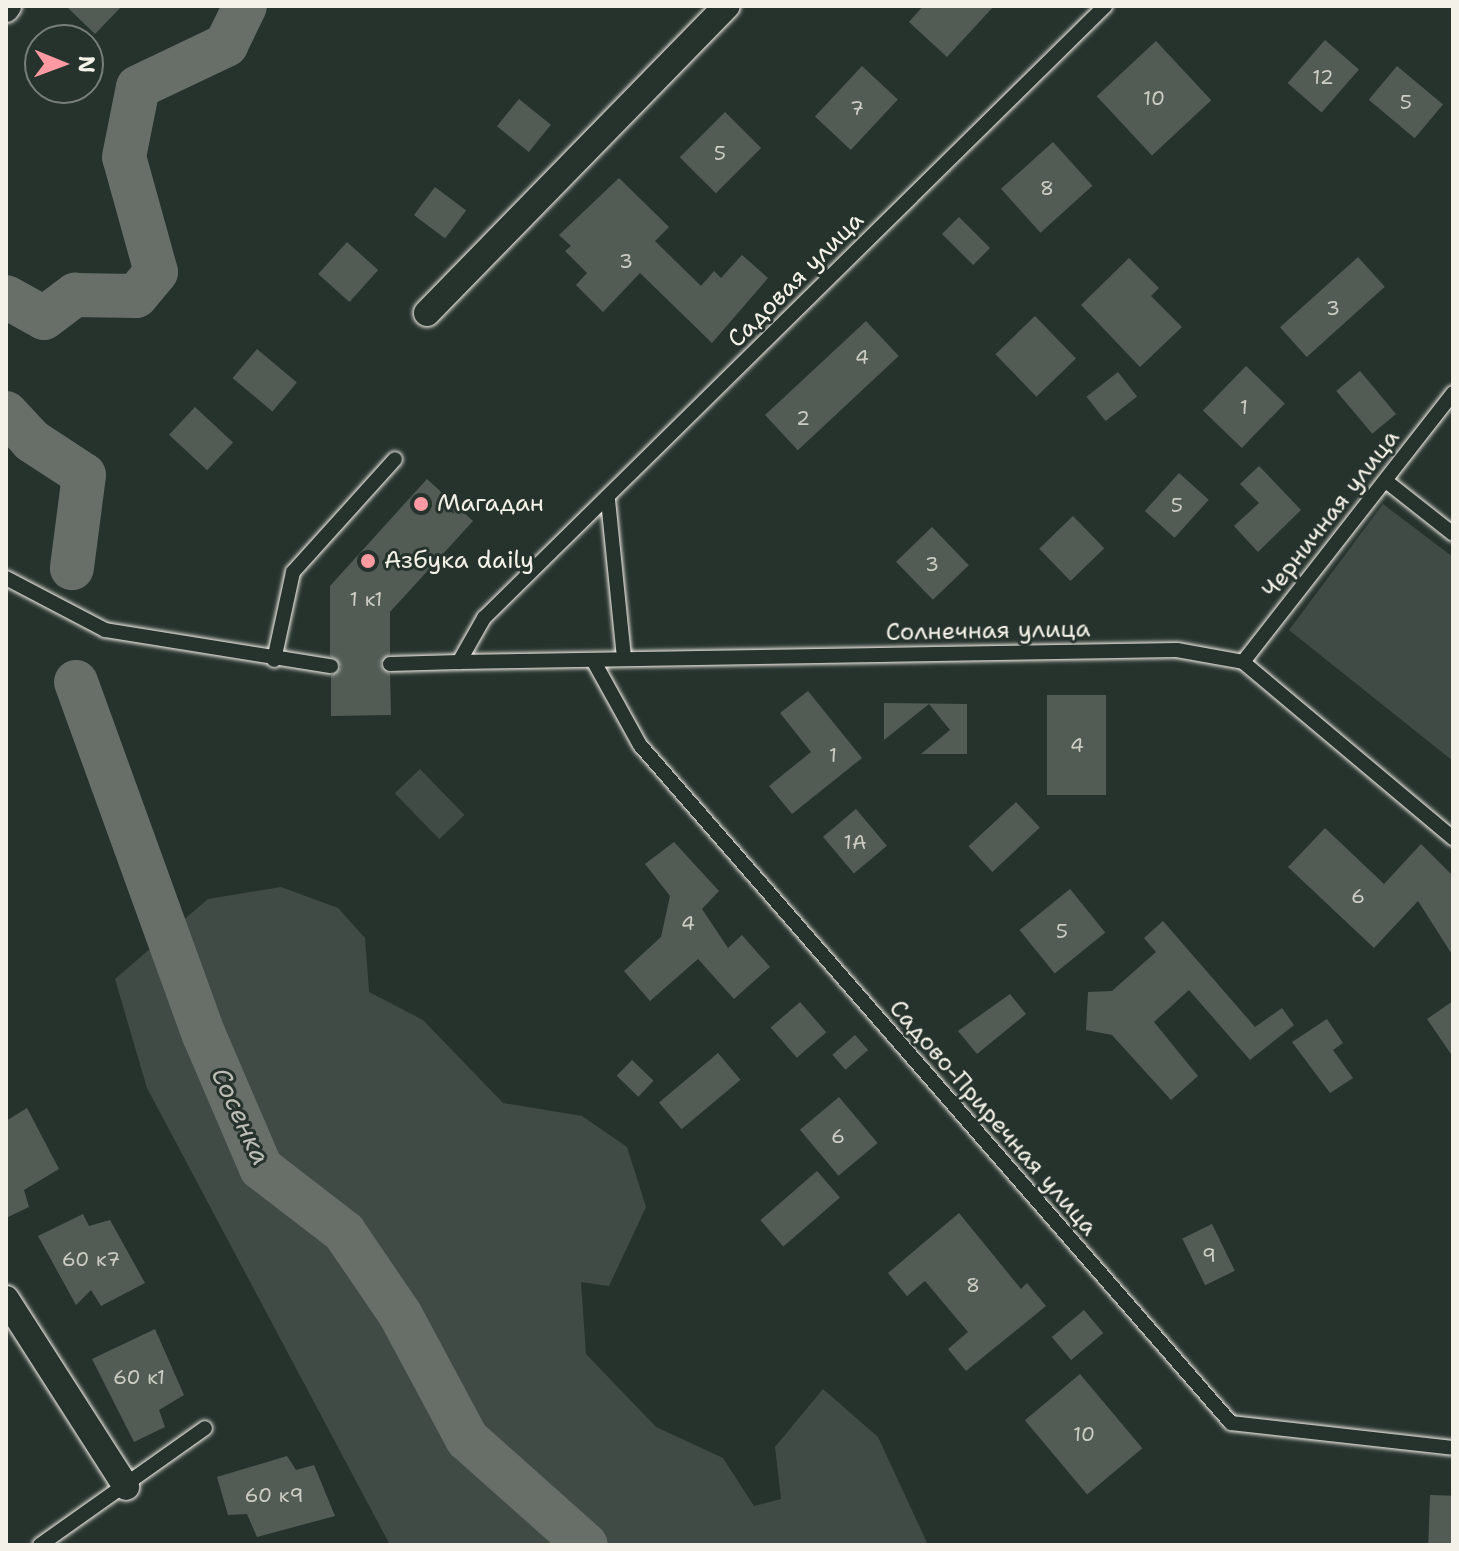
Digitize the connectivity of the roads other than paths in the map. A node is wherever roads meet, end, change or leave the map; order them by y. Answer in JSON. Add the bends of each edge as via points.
{"nodes":[{"id":1,"x":727,"y":6,"type":"edge"},
{"id":2,"x":1105,"y":6,"type":"edge"},
{"id":3,"x":427,"y":313,"type":"dead end"},
{"id":4,"x":1453,"y":393,"type":"edge"},
{"id":5,"x":395,"y":459,"type":"dead end"},
{"id":6,"x":1386,"y":481,"type":"junction"},
{"id":7,"x":608,"y":500,"type":"junction"},
{"id":8,"x":1453,"y":534,"type":"edge"},
{"id":9,"x":6,"y":578,"type":"edge"},
{"id":10,"x":624,"y":658,"type":"junction"},
{"id":11,"x":274,"y":660,"type":"junction"},
{"id":12,"x":593,"y":660,"type":"junction"},
{"id":13,"x":459,"y":662,"type":"junction"},
{"id":14,"x":1243,"y":662,"type":"junction"},
{"id":15,"x":390,"y":664,"type":"dead end"},
{"id":16,"x":331,"y":666,"type":"dead end"},
{"id":17,"x":1453,"y":838,"type":"edge"},
{"id":18,"x":6,"y":1299,"type":"edge"},
{"id":19,"x":205,"y":1428,"type":"dead end"},
{"id":20,"x":1453,"y":1448,"type":"edge"},
{"id":21,"x":126,"y":1487,"type":"junction"},
{"id":22,"x":40,"y":1545,"type":"edge"}],
"edges":[{"from":1,"to":3,"type":"street"},
{"from":2,"to":7,"type":"lane","name":"Садовая улица"},
{"from":4,"to":6,"type":"lane","name":"Черничная улица"},
{"from":5,"to":11,"type":"lane","via":[[293,572]]},
{"from":6,"to":8,"type":"lane"},
{"from":6,"to":14,"type":"lane","name":"Черничная улица"},
{"from":7,"to":10,"type":"lane"},
{"from":7,"to":13,"type":"lane","name":"Садовая улица","via":[[484,618]]},
{"from":9,"to":11,"type":"lane","via":[[105,630]]},
{"from":10,"to":12,"type":"lane","name":"Солнечная улица"},
{"from":10,"to":14,"type":"lane","name":"Солнечная улица","via":[[1177,650]]},
{"from":11,"to":16,"type":"lane"},
{"from":12,"to":13,"type":"lane","name":"Солнечная улица"},
{"from":12,"to":20,"type":"lane","name":"Садово-Приречная улица","via":[[640,745],[1231,1423]]},
{"from":13,"to":15,"type":"lane","name":"Солнечная улица"},
{"from":14,"to":17,"type":"lane","name":"Солнечная улица"},
{"from":18,"to":21,"type":"street"},
{"from":19,"to":21,"type":"lane"},
{"from":21,"to":22,"type":"lane"}]}
